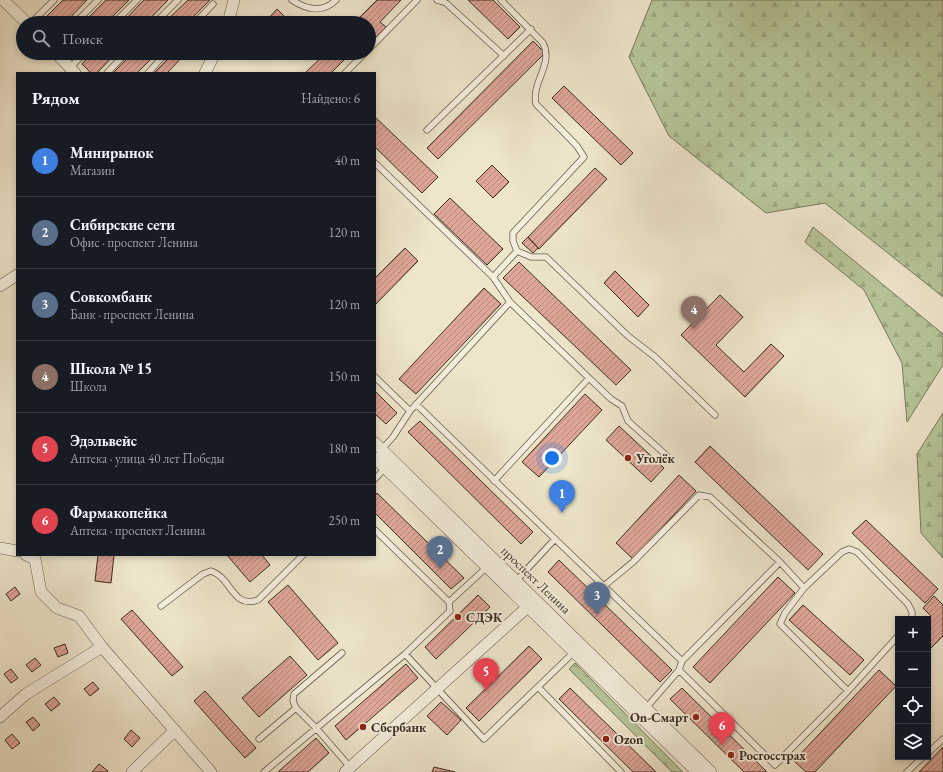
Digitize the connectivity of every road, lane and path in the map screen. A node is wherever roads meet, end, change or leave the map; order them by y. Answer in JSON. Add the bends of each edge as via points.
{"nodes":[{"id":1,"x":3,"y":0,"type":"edge"},
{"id":2,"x":54,"y":0,"type":"edge"},
{"id":3,"x":98,"y":0,"type":"edge"},
{"id":4,"x":137,"y":0,"type":"edge"},
{"id":5,"x":178,"y":0,"type":"edge"},
{"id":6,"x":234,"y":0,"type":"edge"},
{"id":7,"x":292,"y":0,"type":"edge"},
{"id":8,"x":336,"y":0,"type":"edge"},
{"id":9,"x":417,"y":0,"type":"edge"},
{"id":10,"x":437,"y":0,"type":"edge"},
{"id":11,"x":501,"y":0,"type":"edge"},
{"id":12,"x":213,"y":4,"type":"dead end"},
{"id":13,"x":20,"y":16,"type":"edge"},
{"id":14,"x":38,"y":16,"type":"edge"},
{"id":15,"x":82,"y":16,"type":"edge"},
{"id":16,"x":121,"y":16,"type":"edge"},
{"id":17,"x":162,"y":16,"type":"edge"},
{"id":18,"x":202,"y":16,"type":"edge"},
{"id":19,"x":230,"y":16,"type":"edge"},
{"id":20,"x":530,"y":29,"type":"junction"},
{"id":21,"x":376,"y":42,"type":"edge"},
{"id":22,"x":504,"y":56,"type":"junction"},
{"id":23,"x":63,"y":60,"type":"edge"},
{"id":24,"x":79,"y":60,"type":"edge"},
{"id":25,"x":119,"y":60,"type":"edge"},
{"id":26,"x":160,"y":60,"type":"edge"},
{"id":27,"x":212,"y":60,"type":"edge"},
{"id":28,"x":358,"y":60,"type":"edge"},
{"id":29,"x":72,"y":70,"type":"edge"},
{"id":30,"x":108,"y":72,"type":"edge"},
{"id":31,"x":149,"y":72,"type":"edge"},
{"id":32,"x":206,"y":72,"type":"edge"},
{"id":33,"x":346,"y":72,"type":"edge"},
{"id":34,"x":427,"y":130,"type":"dead end"},
{"id":35,"x":376,"y":164,"type":"edge"},
{"id":36,"x":517,"y":251,"type":"junction"},
{"id":37,"x":16,"y":276,"type":"edge"},
{"id":38,"x":493,"y":277,"type":"junction"},
{"id":39,"x":0,"y":286,"type":"edge"},
{"id":40,"x":510,"y":302,"type":"junction"},
{"id":41,"x":376,"y":378,"type":"edge"},
{"id":42,"x":589,"y":378,"type":"junction"},
{"id":43,"x":416,"y":404,"type":"junction"},
{"id":44,"x":410,"y":411,"type":"junction"},
{"id":45,"x":715,"y":415,"type":"dead end"},
{"id":46,"x":377,"y":450,"type":"edge"},
{"id":47,"x":666,"y":456,"type":"dead end"},
{"id":48,"x":385,"y":468,"type":"junction"},
{"id":49,"x":376,"y":478,"type":"edge"},
{"id":50,"x":494,"y":481,"type":"junction"},
{"id":51,"x":376,"y":531,"type":"edge"},
{"id":52,"x":554,"y":540,"type":"junction"},
{"id":53,"x":0,"y":548,"type":"edge"},
{"id":54,"x":16,"y":551,"type":"edge"},
{"id":55,"x":32,"y":556,"type":"edge"},
{"id":56,"x":302,"y":556,"type":"edge"},
{"id":57,"x":780,"y":562,"type":"junction"},
{"id":58,"x":487,"y":567,"type":"junction"},
{"id":59,"x":516,"y":581,"type":"junction"},
{"id":60,"x":605,"y":586,"type":"junction"},
{"id":61,"x":804,"y":588,"type":"junction"},
{"id":62,"x":449,"y":602,"type":"junction"},
{"id":63,"x":531,"y":603,"type":"junction"},
{"id":64,"x":161,"y":606,"type":"dead end"},
{"id":65,"x":912,"y":616,"type":"edge"},
{"id":66,"x":895,"y":639,"type":"edge"},
{"id":67,"x":102,"y":647,"type":"junction"},
{"id":68,"x":574,"y":652,"type":"junction"},
{"id":69,"x":342,"y":653,"type":"dead end"},
{"id":70,"x":405,"y":654,"type":"junction"},
{"id":71,"x":682,"y":660,"type":"junction"},
{"id":72,"x":679,"y":670,"type":"junction"},
{"id":73,"x":438,"y":688,"type":"junction"},
{"id":74,"x":538,"y":688,"type":"junction"},
{"id":75,"x":848,"y":691,"type":"junction"},
{"id":76,"x":296,"y":708,"type":"junction"},
{"id":77,"x":646,"y":708,"type":"junction"},
{"id":78,"x":0,"y":717,"type":"edge"},
{"id":79,"x":317,"y":729,"type":"junction"},
{"id":80,"x":175,"y":730,"type":"junction"},
{"id":81,"x":259,"y":739,"type":"dead end"},
{"id":82,"x":943,"y":739,"type":"edge"},
{"id":83,"x":931,"y":750,"type":"edge"},
{"id":84,"x":921,"y":760,"type":"edge"},
{"id":85,"x":347,"y":770,"type":"edge"},
{"id":86,"x":132,"y":772,"type":"edge"},
{"id":87,"x":211,"y":772,"type":"edge"},
{"id":88,"x":264,"y":772,"type":"edge"},
{"id":89,"x":621,"y":772,"type":"edge"},
{"id":90,"x":697,"y":772,"type":"edge"},
{"id":91,"x":711,"y":772,"type":"edge"},
{"id":92,"x":908,"y":772,"type":"edge"}],
"edges":[{"from":1,"to":13,"type":"street"},
{"from":2,"to":14,"type":"lane"},
{"from":3,"to":15,"type":"lane"},
{"from":4,"to":16,"type":"lane"},
{"from":5,"to":17,"type":"lane"},
{"from":6,"to":19,"type":"street"},
{"from":7,"to":8,"type":"lane","via":[[299,5],[320,9],[329,7]]},
{"from":9,"to":21,"type":"lane"},
{"from":10,"to":22,"type":"lane","via":[[446,3]]},
{"from":11,"to":20,"type":"lane"},
{"from":12,"to":18,"type":"lane"},
{"from":20,"to":22,"type":"lane"},
{"from":20,"to":36,"type":"lane","via":[[547,50],[545,66],[535,91],[536,104],[577,146],[584,157],[513,233]]},
{"from":22,"to":34,"type":"lane"},
{"from":23,"to":29,"type":"street"},
{"from":24,"to":29,"type":"lane"},
{"from":25,"to":30,"type":"lane"},
{"from":26,"to":31,"type":"lane"},
{"from":27,"to":32,"type":"street"},
{"from":28,"to":33,"type":"lane"},
{"from":35,"to":38,"type":"lane"},
{"from":36,"to":38,"type":"lane"},
{"from":36,"to":45,"type":"lane","via":[[531,257],[546,257]]},
{"from":37,"to":39,"type":"street"},
{"from":38,"to":40,"type":"lane"},
{"from":40,"to":42,"type":"lane"},
{"from":40,"to":43,"type":"lane"},
{"from":41,"to":44,"type":"lane"},
{"from":42,"to":47,"type":"lane","via":[[622,406],[628,421]]},
{"from":42,"to":50,"type":"lane"},
{"from":43,"to":44,"type":"lane"},
{"from":43,"to":50,"type":"lane"},
{"from":44,"to":46,"type":"lane","via":[[394,437]]},
{"from":46,"to":48,"type":"street","name":"проспект Ленина"},
{"from":46,"to":59,"type":"street","name":"проспект Ленина"},
{"from":48,"to":49,"type":"lane"},
{"from":48,"to":58,"type":"street","name":"проспект Ленина"},
{"from":50,"to":52,"type":"lane"},
{"from":51,"to":62,"type":"lane"},
{"from":52,"to":59,"type":"lane"},
{"from":52,"to":60,"type":"lane"},
{"from":53,"to":54,"type":"street"},
{"from":55,"to":67,"type":"street","via":[[41,592],[57,608],[79,616]]},
{"from":56,"to":64,"type":"lane","via":[[258,600],[249,603],[242,601],[218,574],[211,571],[203,574]]},
{"from":57,"to":60,"type":"lane","via":[[710,497],[700,495],[633,562]]},
{"from":57,"to":61,"type":"lane"},
{"from":57,"to":71,"type":"lane"},
{"from":58,"to":62,"type":"lane"},
{"from":58,"to":63,"type":"street","name":"проспект Ленина"},
{"from":59,"to":63,"type":"street","name":"проспект Ленина"},
{"from":60,"to":71,"type":"lane"},
{"from":61,"to":65,"type":"lane","via":[[842,552],[849,549],[857,552],[908,604]]},
{"from":61,"to":75,"type":"lane","via":[[780,624]]},
{"from":62,"to":70,"type":"lane","via":[[450,611]]},
{"from":63,"to":68,"type":"street","name":"проспект Ленина"},
{"from":63,"to":73,"type":"street"},
{"from":63,"to":77,"type":"street","name":"проспект Ленина"},
{"from":66,"to":75,"type":"lane"},
{"from":67,"to":78,"type":"street","via":[[26,694]]},
{"from":67,"to":80,"type":"street"},
{"from":68,"to":74,"type":"lane"},
{"from":68,"to":90,"type":"street","name":"проспект Ленина"},
{"from":69,"to":76,"type":"lane","via":[[294,694]]},
{"from":70,"to":73,"type":"lane"},
{"from":70,"to":79,"type":"lane"},
{"from":71,"to":72,"type":"lane"},
{"from":72,"to":75,"type":"lane","via":[[775,765]]},
{"from":72,"to":77,"type":"lane"},
{"from":73,"to":74,"type":"lane","via":[[484,739]]},
{"from":73,"to":85,"type":"street"},
{"from":74,"to":89,"type":"lane"},
{"from":76,"to":79,"type":"lane"},
{"from":76,"to":81,"type":"lane"},
{"from":77,"to":91,"type":"street","name":"проспект Ленина"},
{"from":79,"to":85,"type":"lane"},
{"from":79,"to":88,"type":"lane"},
{"from":80,"to":86,"type":"street"},
{"from":80,"to":87,"type":"street"},
{"from":82,"to":83,"type":"lane"},
{"from":84,"to":92,"type":"lane"}]}
